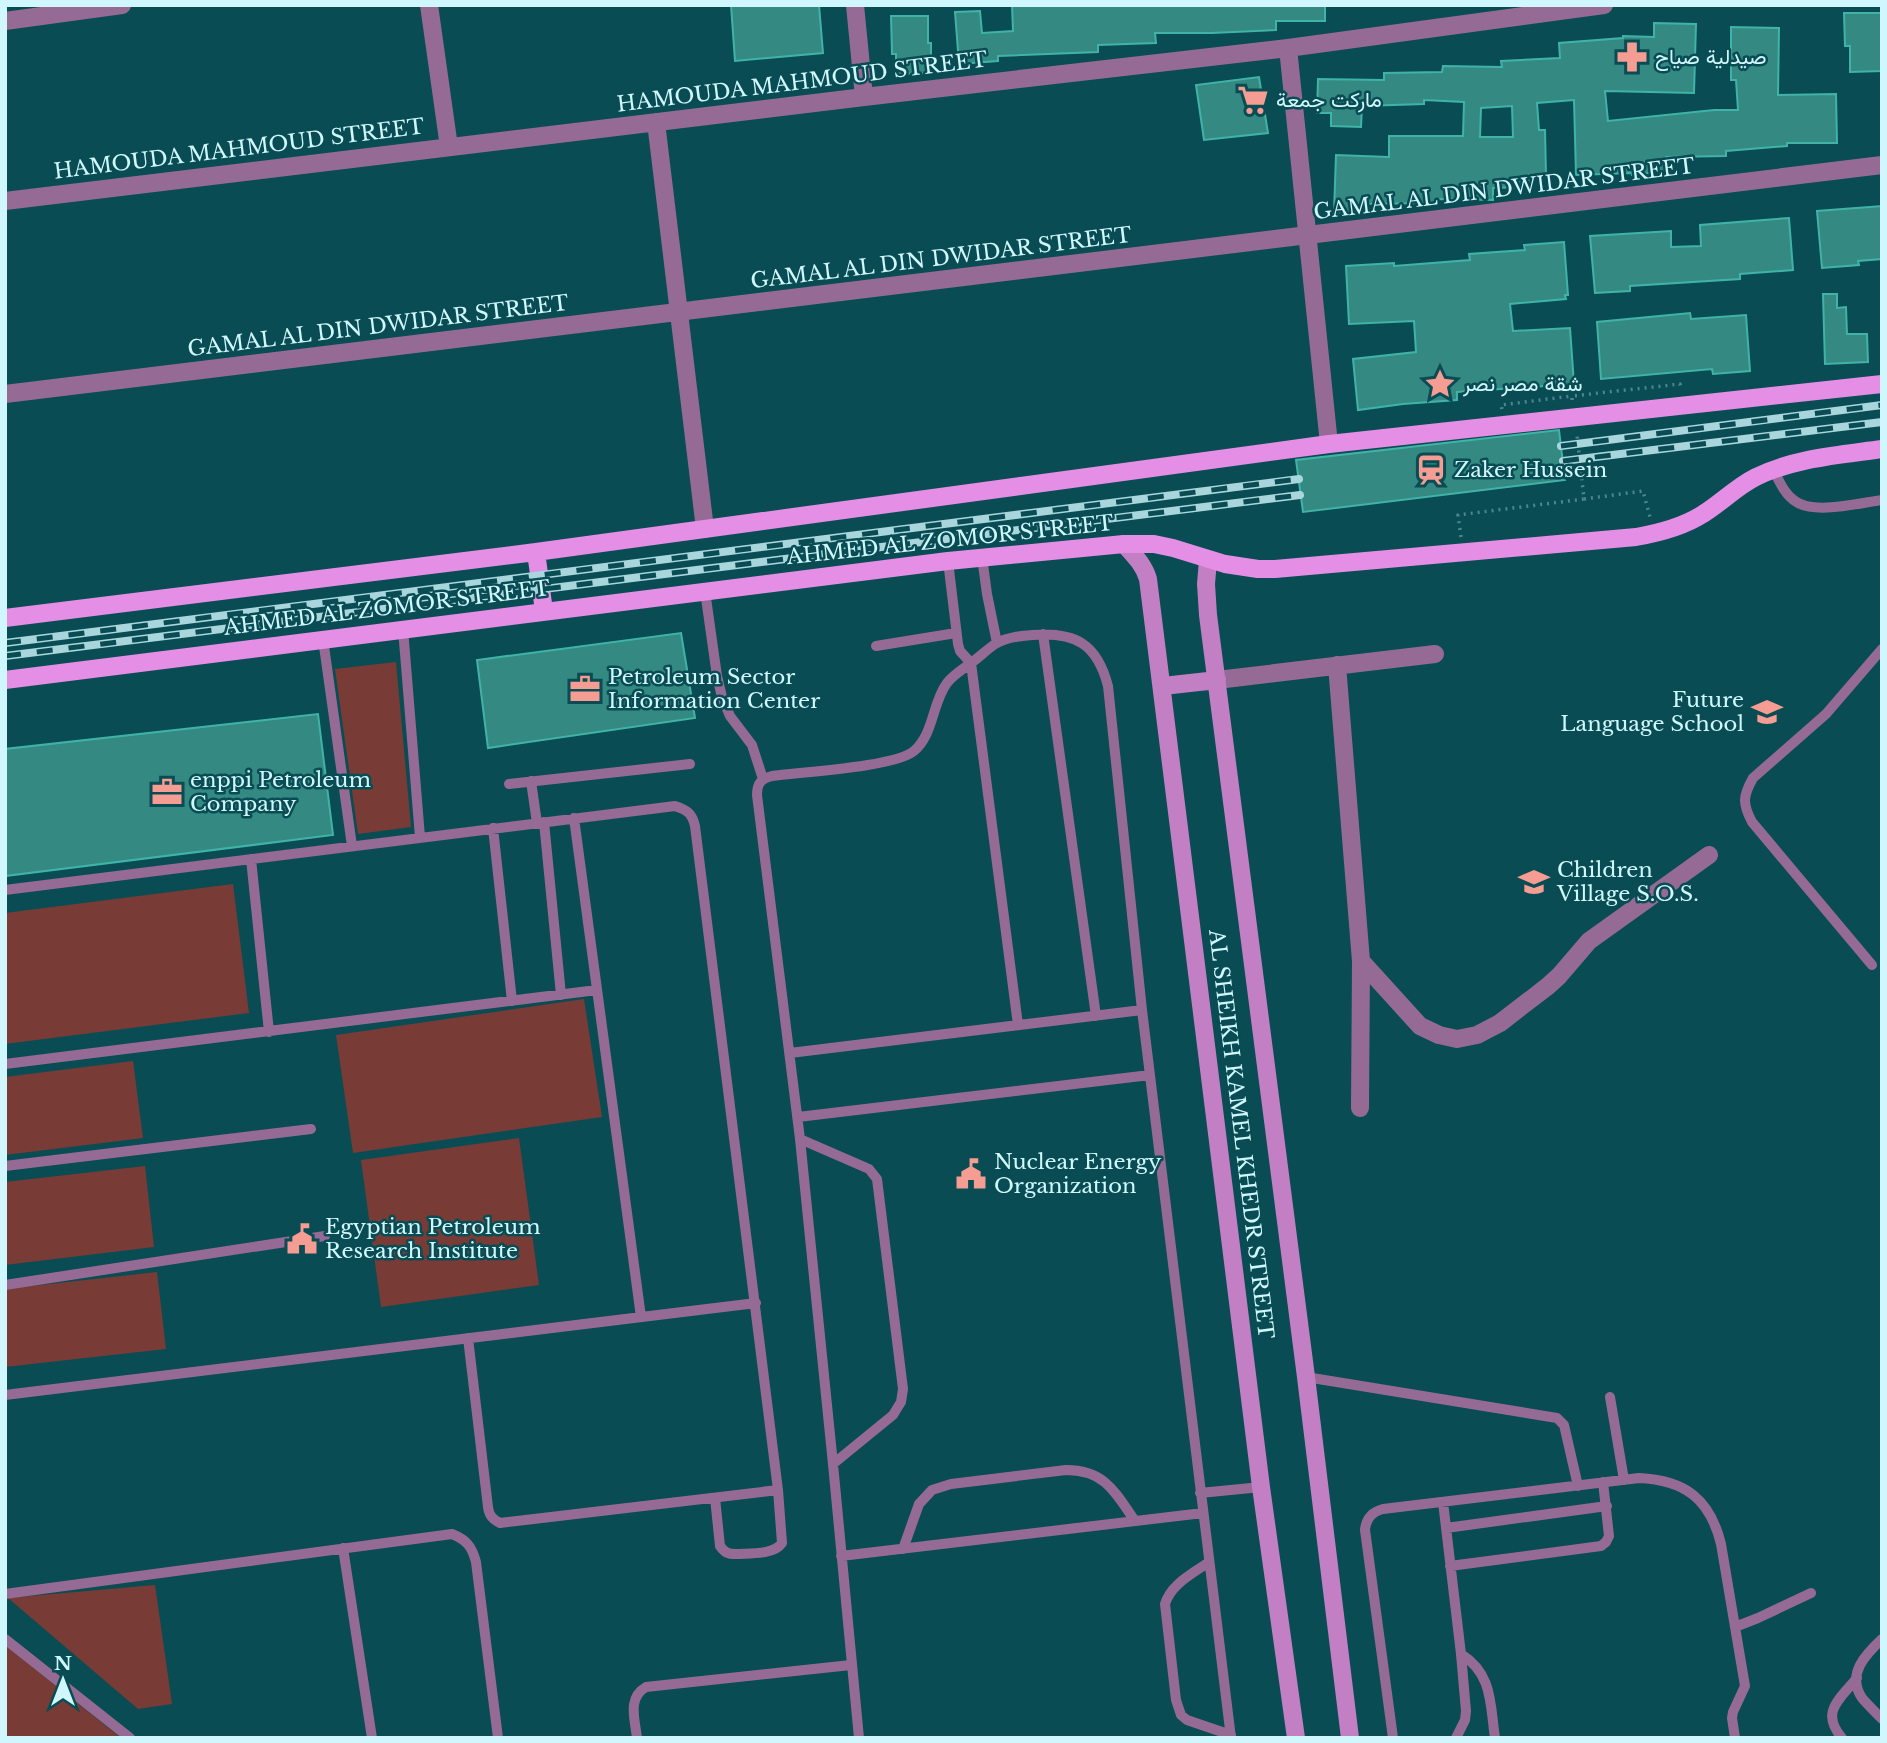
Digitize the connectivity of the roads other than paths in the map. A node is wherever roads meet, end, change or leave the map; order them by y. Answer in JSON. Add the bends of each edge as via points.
{"nodes":[{"id":1,"x":122,"y":5,"type":"edge"},
{"id":2,"x":429,"y":5,"type":"edge"},
{"id":3,"x":855,"y":5,"type":"edge"},
{"id":4,"x":1604,"y":5,"type":"edge"},
{"id":5,"x":5,"y":21,"type":"edge"},
{"id":6,"x":1288,"y":48,"type":"junction"},
{"id":7,"x":864,"y":97,"type":"junction"},
{"id":8,"x":656,"y":122,"type":"junction"},
{"id":9,"x":449,"y":147,"type":"junction"},
{"id":10,"x":1882,"y":165,"type":"edge"},
{"id":11,"x":5,"y":201,"type":"edge"},
{"id":12,"x":1308,"y":236,"type":"junction"},
{"id":13,"x":680,"y":313,"type":"junction"},
{"id":14,"x":1882,"y":384,"type":"edge"},
{"id":15,"x":5,"y":394,"type":"edge"},
{"id":16,"x":1329,"y":444,"type":"junction"},
{"id":17,"x":1882,"y":449,"type":"edge"},
{"id":18,"x":1773,"y":469,"type":"junction"},
{"id":19,"x":1882,"y":500,"type":"edge"},
{"id":20,"x":705,"y":529,"type":"junction"},
{"id":21,"x":1124,"y":544,"type":"junction"},
{"id":22,"x":536,"y":552,"type":"junction"},
{"id":23,"x":982,"y":557,"type":"junction"},
{"id":24,"x":1208,"y":560,"type":"junction"},
{"id":25,"x":948,"y":561,"type":"junction"},
{"id":26,"x":705,"y":591,"type":"junction"},
{"id":27,"x":544,"y":611,"type":"junction"},
{"id":28,"x":5,"y":618,"type":"edge"},
{"id":29,"x":402,"y":629,"type":"junction"},
{"id":30,"x":956,"y":633,"type":"junction"},
{"id":31,"x":1043,"y":634,"type":"junction"},
{"id":32,"x":323,"y":639,"type":"junction"},
{"id":33,"x":997,"y":643,"type":"junction"},
{"id":34,"x":876,"y":646,"type":"dead end"},
{"id":35,"x":1882,"y":649,"type":"edge"},
{"id":36,"x":1435,"y":653,"type":"dead end"},
{"id":37,"x":971,"y":663,"type":"junction"},
{"id":38,"x":1337,"y":665,"type":"junction"},
{"id":39,"x":5,"y":680,"type":"edge"},
{"id":40,"x":1217,"y":680,"type":"junction"},
{"id":41,"x":1163,"y":686,"type":"junction"},
{"id":42,"x":690,"y":764,"type":"dead end"},
{"id":43,"x":763,"y":779,"type":"junction"},
{"id":44,"x":531,"y":781,"type":"junction"},
{"id":45,"x":509,"y":784,"type":"dead end"},
{"id":46,"x":574,"y":818,"type":"junction"},
{"id":47,"x":540,"y":822,"type":"junction"},
{"id":48,"x":493,"y":828,"type":"junction"},
{"id":49,"x":420,"y":837,"type":"junction"},
{"id":50,"x":352,"y":846,"type":"junction"},
{"id":51,"x":1709,"y":855,"type":"dead end"},
{"id":52,"x":251,"y":859,"type":"junction"},
{"id":53,"x":5,"y":890,"type":"edge"},
{"id":54,"x":1361,"y":961,"type":"junction"},
{"id":55,"x":1872,"y":965,"type":"dead end"},
{"id":56,"x":597,"y":990,"type":"junction"},
{"id":57,"x":561,"y":995,"type":"junction"},
{"id":58,"x":512,"y":1001,"type":"junction"},
{"id":59,"x":1142,"y":1010,"type":"junction"},
{"id":60,"x":1096,"y":1016,"type":"junction"},
{"id":61,"x":1018,"y":1025,"type":"junction"},
{"id":62,"x":269,"y":1032,"type":"junction"},
{"id":63,"x":790,"y":1054,"type":"junction"},
{"id":64,"x":5,"y":1064,"type":"edge"},
{"id":65,"x":1150,"y":1075,"type":"junction"},
{"id":66,"x":1360,"y":1108,"type":"dead end"},
{"id":67,"x":798,"y":1117,"type":"junction"},
{"id":68,"x":311,"y":1129,"type":"dead end"},
{"id":69,"x":800,"y":1139,"type":"junction"},
{"id":70,"x":5,"y":1166,"type":"edge"},
{"id":71,"x":325,"y":1236,"type":"dead end"},
{"id":72,"x":5,"y":1284,"type":"edge"},
{"id":73,"x":755,"y":1303,"type":"junction"},
{"id":74,"x":641,"y":1317,"type":"junction"},
{"id":75,"x":468,"y":1338,"type":"junction"},
{"id":76,"x":1307,"y":1377,"type":"junction"},
{"id":77,"x":5,"y":1395,"type":"edge"},
{"id":78,"x":1610,"y":1397,"type":"dead end"},
{"id":79,"x":834,"y":1464,"type":"junction"},
{"id":80,"x":1624,"y":1480,"type":"junction"},
{"id":81,"x":1604,"y":1482,"type":"junction"},
{"id":82,"x":1578,"y":1486,"type":"junction"},
{"id":83,"x":1262,"y":1487,"type":"junction"},
{"id":84,"x":778,"y":1490,"type":"junction"},
{"id":85,"x":1200,"y":1493,"type":"junction"},
{"id":86,"x":715,"y":1498,"type":"junction"},
{"id":87,"x":1443,"y":1502,"type":"junction"},
{"id":88,"x":1606,"y":1506,"type":"junction"},
{"id":89,"x":1203,"y":1513,"type":"junction"},
{"id":90,"x":1135,"y":1521,"type":"junction"},
{"id":91,"x":1446,"y":1528,"type":"junction"},
{"id":92,"x":343,"y":1548,"type":"junction"},
{"id":93,"x":903,"y":1549,"type":"junction"},
{"id":94,"x":841,"y":1556,"type":"junction"},
{"id":95,"x":1209,"y":1562,"type":"junction"},
{"id":96,"x":1450,"y":1566,"type":"junction"},
{"id":97,"x":1811,"y":1593,"type":"dead end"},
{"id":98,"x":5,"y":1594,"type":"edge"},
{"id":99,"x":1735,"y":1627,"type":"junction"},
{"id":100,"x":5,"y":1639,"type":"edge"},
{"id":101,"x":1881,"y":1642,"type":"edge"},
{"id":102,"x":1461,"y":1654,"type":"junction"},
{"id":103,"x":851,"y":1665,"type":"junction"},
{"id":104,"x":1857,"y":1678,"type":"junction"},
{"id":105,"x":1882,"y":1719,"type":"edge"},
{"id":106,"x":1231,"y":1736,"type":"edge"},
{"id":107,"x":130,"y":1738,"type":"edge"},
{"id":108,"x":372,"y":1738,"type":"edge"},
{"id":109,"x":498,"y":1738,"type":"edge"},
{"id":110,"x":637,"y":1738,"type":"edge"},
{"id":111,"x":859,"y":1738,"type":"edge"},
{"id":112,"x":1296,"y":1738,"type":"edge"},
{"id":113,"x":1350,"y":1738,"type":"edge"},
{"id":114,"x":1393,"y":1738,"type":"edge"},
{"id":115,"x":1456,"y":1738,"type":"edge"},
{"id":116,"x":1495,"y":1738,"type":"edge"},
{"id":117,"x":1735,"y":1738,"type":"edge"},
{"id":118,"x":1842,"y":1738,"type":"edge"}],
"edges":[{"from":1,"to":5,"type":"street"},
{"from":2,"to":9,"type":"street"},
{"from":3,"to":7,"type":"street"},
{"from":4,"to":6,"type":"street","name":"HAMOUDA MAHMOUD STREET"},
{"from":6,"to":7,"type":"street","name":"HAMOUDA MAHMOUD STREET"},
{"from":6,"to":12,"type":"street"},
{"from":7,"to":8,"type":"street","name":"HAMOUDA MAHMOUD STREET"},
{"from":8,"to":9,"type":"street","name":"HAMOUDA MAHMOUD STREET"},
{"from":8,"to":13,"type":"street"},
{"from":9,"to":11,"type":"street","name":"HAMOUDA MAHMOUD STREET"},
{"from":10,"to":12,"type":"street","name":"GAMAL AL DIN DWIDAR STREET"},
{"from":12,"to":13,"type":"street","name":"GAMAL AL DIN DWIDAR STREET"},
{"from":12,"to":16,"type":"street"},
{"from":13,"to":15,"type":"street","name":"GAMAL AL DIN DWIDAR STREET"},
{"from":13,"to":20,"type":"street"},
{"from":14,"to":16,"type":"main road","name":"AHMED AL ZOMOR STREET"},
{"from":16,"to":20,"type":"main road","name":"AHMED AL ZOMOR STREET"},
{"from":17,"to":18,"type":"main road","name":"AHMED AL ZOMOR STREET"},
{"from":18,"to":19,"type":"lane","via":[[1790,497],[1803,506]]},
{"from":18,"to":24,"type":"main road","name":"AHMED AL ZOMOR STREET","via":[[1736,488],[1702,515],[1654,534],[1275,569],[1241,568]]},
{"from":20,"to":22,"type":"main road","name":"AHMED AL ZOMOR STREET"},
{"from":21,"to":23,"type":"main road","name":"AHMED AL ZOMOR STREET"},
{"from":21,"to":24,"type":"main road","name":"AHMED AL ZOMOR STREET","via":[[1154,544]]},
{"from":21,"to":41,"type":"main road","name":"AL SHEIKH KAMEL KHEDR STREET","via":[[1148,579]]},
{"from":22,"to":27,"type":"main road"},
{"from":22,"to":28,"type":"main road","name":"AHMED AL ZOMOR STREET"},
{"from":23,"to":25,"type":"main road","name":"AHMED AL ZOMOR STREET"},
{"from":23,"to":33,"type":"lane"},
{"from":24,"to":40,"type":"main road","name":"AL SHEIKH KAMEL KHEDR STREET","via":[[1206,599]]},
{"from":25,"to":26,"type":"main road","name":"AHMED AL ZOMOR STREET"},
{"from":25,"to":30,"type":"lane"},
{"from":26,"to":27,"type":"main road","name":"AHMED AL ZOMOR STREET"},
{"from":26,"to":43,"type":"lane","via":[[722,697],[752,745]]},
{"from":27,"to":29,"type":"main road","name":"AHMED AL ZOMOR STREET"},
{"from":29,"to":32,"type":"main road","name":"AHMED AL ZOMOR STREET"},
{"from":29,"to":49,"type":"lane"},
{"from":30,"to":34,"type":"lane"},
{"from":30,"to":37,"type":"lane","via":[[960,650]]},
{"from":31,"to":33,"type":"lane"},
{"from":31,"to":59,"type":"lane","via":[[1079,641],[1104,668]]},
{"from":31,"to":60,"type":"lane"},
{"from":32,"to":39,"type":"main road","name":"AHMED AL ZOMOR STREET"},
{"from":32,"to":50,"type":"lane"},
{"from":33,"to":37,"type":"lane"},
{"from":35,"to":55,"type":"lane","via":[[1826,714],[1753,778],[1744,807]]},
{"from":36,"to":38,"type":"street"},
{"from":37,"to":43,"type":"lane","via":[[946,684],[925,737],[914,751],[886,762]]},
{"from":37,"to":61,"type":"lane"},
{"from":38,"to":40,"type":"street"},
{"from":38,"to":54,"type":"street"},
{"from":40,"to":41,"type":"main road"},
{"from":40,"to":76,"type":"main road","name":"AL SHEIKH KAMEL KHEDR STREET"},
{"from":41,"to":83,"type":"main road","name":"AL SHEIKH KAMEL KHEDR STREET"},
{"from":42,"to":44,"type":"lane"},
{"from":43,"to":63,"type":"lane","via":[[757,795]]},
{"from":44,"to":45,"type":"lane"},
{"from":44,"to":47,"type":"lane"},
{"from":46,"to":47,"type":"lane"},
{"from":46,"to":56,"type":"lane"},
{"from":46,"to":73,"type":"lane","via":[[675,806],[693,816]]},
{"from":47,"to":48,"type":"lane"},
{"from":47,"to":57,"type":"lane"},
{"from":48,"to":49,"type":"lane"},
{"from":48,"to":58,"type":"lane"},
{"from":49,"to":50,"type":"lane"},
{"from":50,"to":52,"type":"lane"},
{"from":51,"to":54,"type":"street","via":[[1589,941],[1548,986],[1477,1035],[1457,1039],[1420,1026]]},
{"from":52,"to":53,"type":"lane"},
{"from":52,"to":62,"type":"lane"},
{"from":54,"to":66,"type":"street"},
{"from":56,"to":57,"type":"lane"},
{"from":56,"to":74,"type":"lane"},
{"from":57,"to":58,"type":"lane"},
{"from":58,"to":62,"type":"lane"},
{"from":59,"to":60,"type":"lane"},
{"from":59,"to":65,"type":"lane"},
{"from":60,"to":61,"type":"lane"},
{"from":61,"to":63,"type":"lane"},
{"from":62,"to":64,"type":"lane"},
{"from":63,"to":67,"type":"lane"},
{"from":65,"to":67,"type":"lane"},
{"from":65,"to":85,"type":"lane"},
{"from":67,"to":69,"type":"lane"},
{"from":68,"to":70,"type":"lane"},
{"from":69,"to":79,"type":"lane"},
{"from":69,"to":79,"type":"lane","via":[[869,1169],[877,1179],[903,1389],[893,1415]]},
{"from":71,"to":72,"type":"lane"},
{"from":73,"to":74,"type":"lane"},
{"from":73,"to":84,"type":"lane"},
{"from":74,"to":75,"type":"lane"},
{"from":75,"to":77,"type":"lane"},
{"from":75,"to":86,"type":"lane","via":[[493,1519],[506,1523]]},
{"from":76,"to":82,"type":"lane","via":[[1557,1418],[1564,1424]]},
{"from":76,"to":113,"type":"main road","name":"AL SHEIKH KAMEL KHEDR STREET"},
{"from":78,"to":80,"type":"lane"},
{"from":79,"to":94,"type":"lane"},
{"from":80,"to":81,"type":"lane"},
{"from":80,"to":99,"type":"lane","via":[[1658,1479],[1677,1484],[1707,1508],[1717,1525]]},
{"from":81,"to":82,"type":"lane"},
{"from":81,"to":88,"type":"lane"},
{"from":82,"to":87,"type":"lane"},
{"from":83,"to":85,"type":"lane"},
{"from":83,"to":112,"type":"main road","name":"AL SHEIKH KAMEL KHEDR STREET"},
{"from":84,"to":86,"type":"lane"},
{"from":84,"to":86,"type":"lane","via":[[782,1543],[774,1550],[724,1552]]},
{"from":85,"to":89,"type":"lane"},
{"from":87,"to":91,"type":"lane"},
{"from":87,"to":114,"type":"lane","via":[[1377,1510],[1366,1524]]},
{"from":88,"to":91,"type":"lane"},
{"from":88,"to":96,"type":"lane","via":[[1609,1536],[1601,1546]]},
{"from":89,"to":90,"type":"lane"},
{"from":89,"to":95,"type":"lane"},
{"from":90,"to":93,"type":"lane"},
{"from":90,"to":93,"type":"lane","via":[[1114,1491],[1093,1474],[1080,1470],[1040,1473],[932,1490],[919,1504]]},
{"from":91,"to":96,"type":"lane"},
{"from":92,"to":98,"type":"lane"},
{"from":92,"to":108,"type":"lane"},
{"from":92,"to":109,"type":"lane","via":[[452,1534],[473,1550]]},
{"from":93,"to":94,"type":"lane"},
{"from":94,"to":103,"type":"lane"},
{"from":95,"to":106,"type":"lane"},
{"from":95,"to":106,"type":"lane","via":[[1167,1596],[1175,1688],[1181,1715]]},
{"from":96,"to":102,"type":"lane"},
{"from":97,"to":99,"type":"lane"},
{"from":99,"to":117,"type":"lane","via":[[1745,1686],[1733,1712]]},
{"from":100,"to":107,"type":"lane"},
{"from":101,"to":104,"type":"lane","via":[[1861,1660]]},
{"from":102,"to":115,"type":"lane","via":[[1466,1711]]},
{"from":102,"to":116,"type":"lane","via":[[1486,1680]]},
{"from":103,"to":110,"type":"lane","via":[[646,1687],[633,1705]]},
{"from":103,"to":111,"type":"lane"},
{"from":104,"to":105,"type":"lane","via":[[1861,1696]]},
{"from":104,"to":118,"type":"lane","via":[[1832,1713],[1834,1729]]}]}
